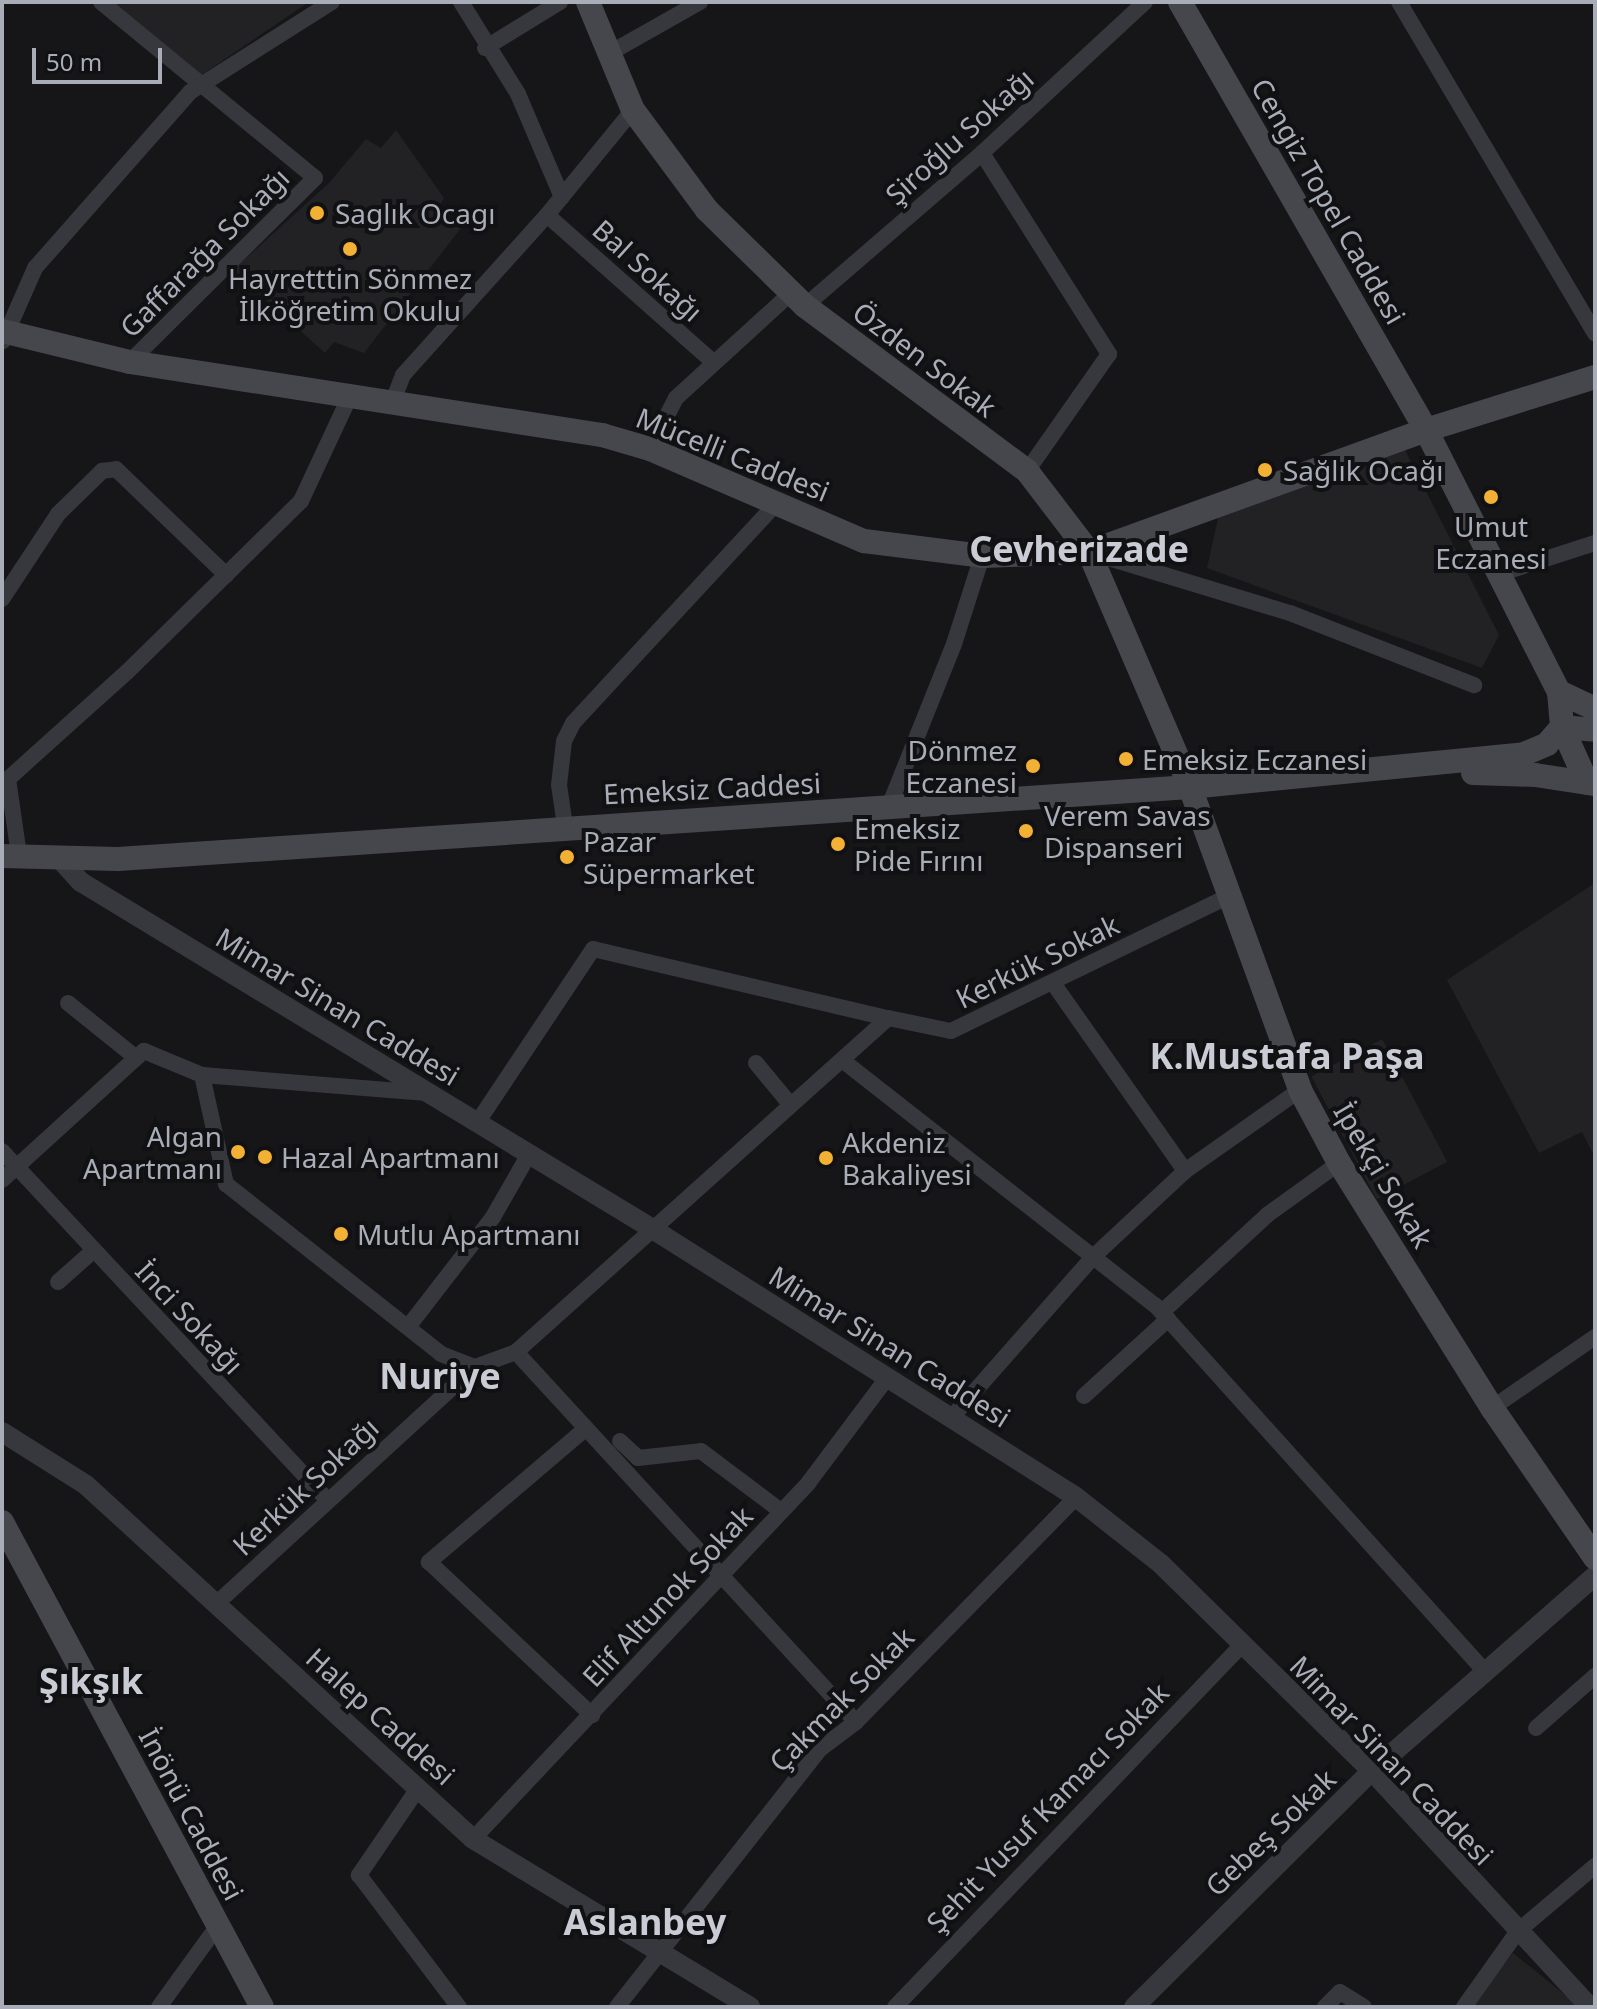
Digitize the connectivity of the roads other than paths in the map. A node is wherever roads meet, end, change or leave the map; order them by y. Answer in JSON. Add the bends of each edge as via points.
{"nodes":[{"id":1,"x":101,"y":2,"type":"edge"},
{"id":2,"x":332,"y":2,"type":"edge"},
{"id":3,"x":461,"y":2,"type":"edge"},
{"id":4,"x":560,"y":2,"type":"edge"},
{"id":5,"x":588,"y":2,"type":"edge"},
{"id":6,"x":700,"y":2,"type":"edge"},
{"id":7,"x":1145,"y":2,"type":"edge"},
{"id":8,"x":1180,"y":2,"type":"edge"},
{"id":9,"x":1399,"y":2,"type":"edge"},
{"id":10,"x":485,"y":48,"type":"junction"},
{"id":11,"x":608,"y":54,"type":"junction"},
{"id":12,"x":203,"y":84,"type":"junction"},
{"id":13,"x":633,"y":110,"type":"junction"},
{"id":14,"x":982,"y":153,"type":"junction"},
{"id":15,"x":562,"y":197,"type":"junction"},
{"id":16,"x":547,"y":215,"type":"junction"},
{"id":17,"x":797,"y":300,"type":"junction"},
{"id":18,"x":1595,"y":333,"type":"edge"},
{"id":19,"x":3,"y":335,"type":"edge"},
{"id":20,"x":130,"y":362,"type":"junction"},
{"id":21,"x":714,"y":363,"type":"junction"},
{"id":22,"x":1595,"y":377,"type":"edge"},
{"id":23,"x":351,"y":394,"type":"junction"},
{"id":24,"x":393,"y":401,"type":"junction"},
{"id":25,"x":1426,"y":430,"type":"junction"},
{"id":26,"x":650,"y":449,"type":"junction"},
{"id":27,"x":1027,"y":471,"type":"junction"},
{"id":28,"x":777,"y":503,"type":"junction"},
{"id":29,"x":1595,"y":543,"type":"edge"},
{"id":30,"x":1089,"y":552,"type":"junction"},
{"id":31,"x":982,"y":556,"type":"junction"},
{"id":32,"x":1499,"y":574,"type":"junction"},
{"id":33,"x":226,"y":575,"type":"junction"},
{"id":34,"x":2,"y":599,"type":"edge"},
{"id":35,"x":1474,"y":685,"type":"dead end"},
{"id":36,"x":1559,"y":692,"type":"junction"},
{"id":37,"x":1595,"y":714,"type":"edge"},
{"id":38,"x":1562,"y":727,"type":"junction"},
{"id":39,"x":1382,"y":771,"type":"junction"},
{"id":40,"x":5,"y":778,"type":"edge"},
{"id":41,"x":1591,"y":784,"type":"edge"},
{"id":42,"x":1190,"y":787,"type":"junction"},
{"id":43,"x":888,"y":809,"type":"junction"},
{"id":44,"x":565,"y":826,"type":"junction"},
{"id":45,"x":6,"y":858,"type":"edge"},
{"id":46,"x":52,"y":859,"type":"junction"},
{"id":47,"x":1229,"y":896,"type":"junction"},
{"id":48,"x":1053,"y":983,"type":"junction"},
{"id":49,"x":68,"y":1003,"type":"dead end"},
{"id":50,"x":888,"y":1018,"type":"junction"},
{"id":51,"x":134,"y":1056,"type":"junction"},
{"id":52,"x":842,"y":1060,"type":"junction"},
{"id":53,"x":756,"y":1063,"type":"dead end"},
{"id":54,"x":202,"y":1075,"type":"junction"},
{"id":55,"x":1300,"y":1090,"type":"junction"},
{"id":56,"x":427,"y":1093,"type":"junction"},
{"id":57,"x":790,"y":1104,"type":"junction"},
{"id":58,"x":477,"y":1123,"type":"junction"},
{"id":59,"x":2,"y":1151,"type":"edge"},
{"id":60,"x":528,"y":1156,"type":"junction"},
{"id":61,"x":1339,"y":1163,"type":"junction"},
{"id":62,"x":17,"y":1166,"type":"junction"},
{"id":63,"x":1185,"y":1171,"type":"junction"},
{"id":64,"x":2,"y":1180,"type":"edge"},
{"id":65,"x":651,"y":1228,"type":"junction"},
{"id":66,"x":93,"y":1251,"type":"junction"},
{"id":67,"x":1094,"y":1256,"type":"junction"},
{"id":68,"x":58,"y":1282,"type":"dead end"},
{"id":69,"x":1165,"y":1316,"type":"junction"},
{"id":70,"x":408,"y":1327,"type":"junction"},
{"id":71,"x":1595,"y":1337,"type":"edge"},
{"id":72,"x":516,"y":1352,"type":"junction"},
{"id":73,"x":475,"y":1367,"type":"junction"},
{"id":74,"x":887,"y":1378,"type":"junction"},
{"id":75,"x":1084,"y":1396,"type":"dead end"},
{"id":76,"x":1492,"y":1408,"type":"junction"},
{"id":77,"x":952,"y":1417,"type":"junction"},
{"id":78,"x":584,"y":1430,"type":"junction"},
{"id":79,"x":2,"y":1432,"type":"edge"},
{"id":80,"x":620,"y":1441,"type":"dead end"},
{"id":81,"x":1076,"y":1497,"type":"junction"},
{"id":82,"x":327,"y":1500,"type":"junction"},
{"id":83,"x":781,"y":1511,"type":"junction"},
{"id":84,"x":2,"y":1522,"type":"edge"},
{"id":85,"x":2,"y":1547,"type":"edge"},
{"id":86,"x":1595,"y":1558,"type":"edge"},
{"id":87,"x":1595,"y":1576,"type":"edge"},
{"id":88,"x":718,"y":1577,"type":"junction"},
{"id":89,"x":216,"y":1604,"type":"junction"},
{"id":90,"x":1241,"y":1646,"type":"junction"},
{"id":91,"x":1484,"y":1671,"type":"junction"},
{"id":92,"x":1595,"y":1676,"type":"edge"},
{"id":93,"x":592,"y":1715,"type":"junction"},
{"id":94,"x":856,"y":1722,"type":"junction"},
{"id":95,"x":1536,"y":1728,"type":"dead end"},
{"id":96,"x":1372,"y":1771,"type":"junction"},
{"id":97,"x":419,"y":1787,"type":"junction"},
{"id":98,"x":473,"y":1839,"type":"junction"},
{"id":99,"x":1595,"y":1866,"type":"edge"},
{"id":100,"x":1518,"y":1931,"type":"junction"},
{"id":101,"x":211,"y":1935,"type":"junction"},
{"id":102,"x":657,"y":1950,"type":"junction"},
{"id":103,"x":159,"y":2007,"type":"edge"},
{"id":104,"x":250,"y":2007,"type":"edge"},
{"id":105,"x":262,"y":2007,"type":"edge"},
{"id":106,"x":459,"y":2007,"type":"edge"},
{"id":107,"x":617,"y":2007,"type":"edge"},
{"id":108,"x":750,"y":2007,"type":"edge"},
{"id":109,"x":895,"y":2007,"type":"edge"},
{"id":110,"x":1134,"y":2007,"type":"edge"},
{"id":111,"x":1325,"y":2007,"type":"edge"},
{"id":112,"x":1364,"y":2007,"type":"edge"},
{"id":113,"x":1464,"y":2007,"type":"edge"},
{"id":114,"x":1590,"y":2007,"type":"edge"}],
"edges":[{"from":1,"to":12,"type":"street"},
{"from":2,"to":12,"type":"street"},
{"from":3,"to":10,"type":"street"},
{"from":4,"to":10,"type":"street"},
{"from":5,"to":11,"type":"main road","name":"Özden Sokak"},
{"from":6,"to":11,"type":"street"},
{"from":7,"to":14,"type":"street","name":"Şiroğlu Sokağı"},
{"from":8,"to":25,"type":"main road","name":"Cengiz Topel Caddesi"},
{"from":9,"to":18,"type":"street"},
{"from":10,"to":15,"type":"street","via":[[518,94]]},
{"from":11,"to":13,"type":"main road","name":"Özden Sokak"},
{"from":12,"to":19,"type":"street","via":[[35,268]]},
{"from":12,"to":20,"type":"street","name":"Gaffarağa Sokağı","via":[[315,178]]},
{"from":13,"to":15,"type":"street"},
{"from":13,"to":17,"type":"main road","name":"Özden Sokak","via":[[707,210]]},
{"from":14,"to":17,"type":"street","name":"Şiroğlu Sokağı"},
{"from":14,"to":27,"type":"street","via":[[1109,354]]},
{"from":15,"to":16,"type":"street"},
{"from":16,"to":21,"type":"street","name":"Bal Sokağı"},
{"from":16,"to":24,"type":"street","via":[[403,375]]},
{"from":17,"to":21,"type":"street","name":"Şiroğlu Sokağı"},
{"from":17,"to":27,"type":"main road","name":"Özden Sokak"},
{"from":19,"to":20,"type":"main road","name":"Mücelli Caddesi"},
{"from":20,"to":23,"type":"main road","name":"Mücelli Caddesi"},
{"from":21,"to":26,"type":"street","name":"Şiroğlu Sokağı","via":[[676,398]]},
{"from":22,"to":25,"type":"main road","name":"Mücelli Caddesi"},
{"from":23,"to":24,"type":"main road","name":"Mücelli Caddesi"},
{"from":23,"to":33,"type":"street","via":[[301,501]]},
{"from":24,"to":26,"type":"main road","name":"Mücelli Caddesi","via":[[602,435]]},
{"from":25,"to":30,"type":"main road","name":"Mücelli Caddesi"},
{"from":25,"to":32,"type":"main road","name":"Cengiz Topel Caddesi"},
{"from":26,"to":28,"type":"main road","name":"Mücelli Caddesi"},
{"from":27,"to":30,"type":"main road","name":"Özden Sokak"},
{"from":28,"to":31,"type":"main road","name":"Mücelli Caddesi","via":[[864,541]]},
{"from":28,"to":44,"type":"street","via":[[573,723],[564,741],[559,785]]},
{"from":29,"to":32,"type":"street"},
{"from":30,"to":31,"type":"main road","name":"Mücelli Caddesi"},
{"from":30,"to":35,"type":"street","via":[[1290,613]]},
{"from":30,"to":42,"type":"main road","name":"Özden Sokak"},
{"from":31,"to":43,"type":"street","via":[[954,644]]},
{"from":32,"to":36,"type":"main road","name":"Cengiz Topel Caddesi"},
{"from":33,"to":34,"type":"street","via":[[116,469],[102,471],[58,514]]},
{"from":33,"to":40,"type":"street"},
{"from":36,"to":37,"type":"main road"},
{"from":36,"to":38,"type":"main road"},
{"from":37,"to":38,"type":"main road"},
{"from":38,"to":39,"type":"main road","via":[[1547,744],[1524,754]]},
{"from":38,"to":41,"type":"main road"},
{"from":39,"to":41,"type":"main road","via":[[1535,775]]},
{"from":39,"to":42,"type":"main road","name":"Emeksiz Caddesi"},
{"from":40,"to":45,"type":"street"},
{"from":42,"to":43,"type":"main road","name":"Emeksiz Caddesi"},
{"from":42,"to":47,"type":"main road","name":"İpekçi Sokak"},
{"from":43,"to":44,"type":"main road","name":"Emeksiz Caddesi"},
{"from":44,"to":46,"type":"main road","name":"Emeksiz Caddesi"},
{"from":45,"to":46,"type":"main road","name":"Emeksiz Caddesi"},
{"from":46,"to":56,"type":"street","name":"Mimar Sinan Caddesi","via":[[81,882]]},
{"from":47,"to":48,"type":"street","name":"Kerkük Sokak"},
{"from":47,"to":55,"type":"main road","name":"İpekçi Sokak"},
{"from":48,"to":50,"type":"street","name":"Kerkük Sokak","via":[[951,1031]]},
{"from":48,"to":63,"type":"street"},
{"from":49,"to":51,"type":"street"},
{"from":50,"to":52,"type":"street"},
{"from":50,"to":58,"type":"street","name":"Kerkük Sokak","via":[[593,949]]},
{"from":51,"to":54,"type":"street","via":[[144,1051]]},
{"from":51,"to":62,"type":"street"},
{"from":52,"to":57,"type":"street"},
{"from":52,"to":67,"type":"street"},
{"from":53,"to":57,"type":"street"},
{"from":54,"to":56,"type":"street"},
{"from":54,"to":70,"type":"street","via":[[226,1184]]},
{"from":55,"to":61,"type":"main road","name":"İpekçi Sokak"},
{"from":55,"to":63,"type":"street"},
{"from":56,"to":58,"type":"street","name":"Mimar Sinan Caddesi"},
{"from":57,"to":65,"type":"street"},
{"from":58,"to":60,"type":"street","name":"Mimar Sinan Caddesi"},
{"from":59,"to":62,"type":"street","name":"İnci Sokağı"},
{"from":60,"to":65,"type":"street","name":"Mimar Sinan Caddesi"},
{"from":60,"to":70,"type":"street","via":[[484,1230]]},
{"from":61,"to":69,"type":"street","via":[[1267,1215]]},
{"from":61,"to":76,"type":"main road","name":"İpekçi Sokak"},
{"from":62,"to":64,"type":"street"},
{"from":62,"to":66,"type":"street","name":"İnci Sokağı"},
{"from":63,"to":67,"type":"street"},
{"from":65,"to":72,"type":"street","name":"Kerkük Sokağı"},
{"from":65,"to":74,"type":"street","name":"Mimar Sinan Caddesi"},
{"from":66,"to":68,"type":"street"},
{"from":66,"to":82,"type":"street","name":"İnci Sokağı"},
{"from":67,"to":69,"type":"street"},
{"from":67,"to":77,"type":"street"},
{"from":69,"to":75,"type":"street"},
{"from":69,"to":91,"type":"street"},
{"from":70,"to":73,"type":"street","via":[[441,1354]]},
{"from":71,"to":76,"type":"street"},
{"from":72,"to":73,"type":"street","name":"Kerkük Sokağı"},
{"from":72,"to":78,"type":"street"},
{"from":73,"to":82,"type":"street","name":"Kerkük Sokağı"},
{"from":74,"to":77,"type":"street","name":"Mimar Sinan Caddesi"},
{"from":74,"to":83,"type":"street","name":"Elif Altunok Sokak"},
{"from":76,"to":86,"type":"main road","name":"İpekçi Sokak"},
{"from":77,"to":81,"type":"street","name":"Mimar Sinan Caddesi"},
{"from":78,"to":88,"type":"street"},
{"from":78,"to":93,"type":"street","via":[[429,1562]]},
{"from":79,"to":89,"type":"street","name":"Halep Caddesi","via":[[86,1485]]},
{"from":80,"to":83,"type":"street","via":[[638,1458],[701,1451]]},
{"from":81,"to":90,"type":"street","name":"Mimar Sinan Caddesi","via":[[1161,1564]]},
{"from":81,"to":94,"type":"street","name":"Çakmak Sokak"},
{"from":82,"to":89,"type":"street","name":"Kerkük Sokağı"},
{"from":83,"to":88,"type":"street","name":"Elif Altunok Sokak"},
{"from":84,"to":105,"type":"main road","name":"İnönü Caddesi"},
{"from":85,"to":101,"type":"main road","name":"İnönü Caddesi"},
{"from":87,"to":91,"type":"street","name":"Gebeş Sokak"},
{"from":88,"to":93,"type":"street","name":"Elif Altunok Sokak"},
{"from":88,"to":94,"type":"street"},
{"from":89,"to":97,"type":"street","name":"Halep Caddesi"},
{"from":90,"to":96,"type":"street","name":"Mimar Sinan Caddesi"},
{"from":90,"to":109,"type":"street","name":"Şehit Yusuf Kamacı Sokak"},
{"from":91,"to":96,"type":"street","name":"Gebeş Sokak"},
{"from":92,"to":95,"type":"street"},
{"from":93,"to":98,"type":"street","name":"Elif Altunok Sokak"},
{"from":94,"to":102,"type":"street","name":"Çakmak Sokak","via":[[820,1749]]},
{"from":96,"to":100,"type":"street","name":"Mimar Sinan Caddesi"},
{"from":96,"to":110,"type":"street","name":"Gebeş Sokak"},
{"from":97,"to":98,"type":"street","name":"Halep Caddesi"},
{"from":97,"to":106,"type":"street","via":[[359,1875]]},
{"from":98,"to":102,"type":"street","name":"Halep Caddesi"},
{"from":99,"to":100,"type":"street"},
{"from":100,"to":113,"type":"street"},
{"from":100,"to":114,"type":"street","name":"Mimar Sinan Caddesi"},
{"from":101,"to":103,"type":"street"},
{"from":101,"to":104,"type":"main road","name":"İnönü Caddesi"},
{"from":102,"to":107,"type":"street","name":"Çakmak Sokak"},
{"from":102,"to":108,"type":"street","name":"Halep Caddesi"},
{"from":111,"to":112,"type":"street","via":[[1340,1992]]}]}
